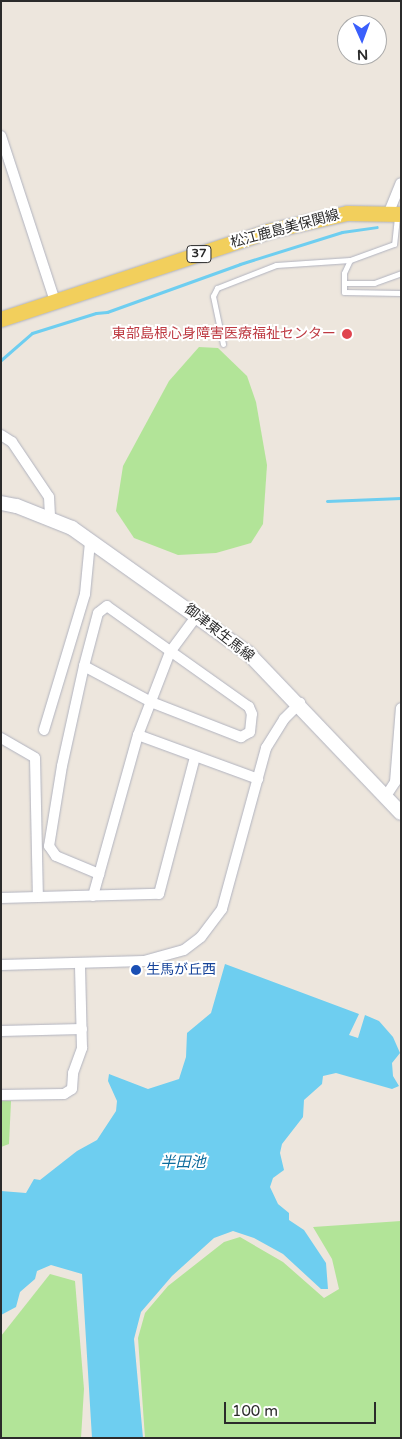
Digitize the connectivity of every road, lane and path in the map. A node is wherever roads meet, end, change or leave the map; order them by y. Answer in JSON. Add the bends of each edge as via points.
{"nodes":[{"id":1,"x":1,"y":136,"type":"edge"},
{"id":2,"x":401,"y":183,"type":"edge"},
{"id":3,"x":395,"y":213,"type":"edge"},
{"id":4,"x":350,"y":260,"type":"junction"},
{"id":5,"x":401,"y":273,"type":"edge"},
{"id":6,"x":344,"y":283,"type":"junction"},
{"id":7,"x":401,"y":293,"type":"edge"},
{"id":8,"x":55,"y":302,"type":"junction"},
{"id":9,"x":1,"y":319,"type":"edge"},
{"id":10,"x":223,"y":344,"type":"dead end"},
{"id":11,"x":1,"y":435,"type":"edge"},
{"id":12,"x":1,"y":503,"type":"edge"},
{"id":13,"x":50,"y":517,"type":"junction"},
{"id":14,"x":90,"y":542,"type":"junction"},
{"id":15,"x":198,"y":614,"type":"junction"},
{"id":16,"x":170,"y":652,"type":"junction"},
{"id":17,"x":84,"y":666,"type":"junction"},
{"id":18,"x":151,"y":702,"type":"junction"},
{"id":19,"x":300,"y":703,"type":"junction"},
{"id":20,"x":401,"y":708,"type":"edge"},
{"id":21,"x":44,"y":730,"type":"dead end"},
{"id":22,"x":138,"y":735,"type":"junction"},
{"id":23,"x":1,"y":738,"type":"edge"},
{"id":24,"x":196,"y":757,"type":"junction"},
{"id":25,"x":258,"y":779,"type":"junction"},
{"id":26,"x":386,"y":796,"type":"junction"},
{"id":27,"x":401,"y":813,"type":"edge"},
{"id":28,"x":99,"y":874,"type":"junction"},
{"id":29,"x":93,"y":896,"type":"junction"},
{"id":30,"x":38,"y":897,"type":"junction"},
{"id":31,"x":1,"y":898,"type":"edge"},
{"id":32,"x":80,"y":964,"type":"junction"},
{"id":33,"x":1,"y":965,"type":"edge"},
{"id":34,"x":82,"y":1030,"type":"junction"},
{"id":35,"x":1,"y":1031,"type":"edge"},
{"id":36,"x":1,"y":1095,"type":"edge"}],
"edges":[{"from":1,"to":8,"type":"street"},
{"from":2,"to":3,"type":"street"},
{"from":3,"to":4,"type":"lane","via":[[394,244]]},
{"from":3,"to":8,"type":"main road","name":"松江鹿島美保関線","number":"37","via":[[347,213],[268,230]]},
{"from":4,"to":6,"type":"lane","via":[[344,273]]},
{"from":4,"to":10,"type":"lane","via":[[276,265],[217,288],[213,296]]},
{"from":5,"to":6,"type":"lane","via":[[374,283]]},
{"from":6,"to":7,"type":"lane","via":[[344,292]]},
{"from":8,"to":9,"type":"main road","name":"松江鹿島美保関線","number":"37"},
{"from":11,"to":13,"type":"street","via":[[12,442],[49,498]]},
{"from":12,"to":13,"type":"main road","name":"御津東生馬線"},
{"from":13,"to":14,"type":"main road","name":"御津東生馬線"},
{"from":14,"to":15,"type":"main road","name":"御津東生馬線"},
{"from":14,"to":21,"type":"street","via":[[85,594]]},
{"from":15,"to":16,"type":"street"},
{"from":15,"to":19,"type":"main road","name":"御津東生馬線","via":[[248,653]]},
{"from":16,"to":17,"type":"street","via":[[108,606],[98,613]]},
{"from":16,"to":18,"type":"street"},
{"from":16,"to":18,"type":"street","via":[[249,707],[252,714],[250,732],[241,737]]},
{"from":17,"to":18,"type":"street"},
{"from":17,"to":28,"type":"street","via":[[62,766],[49,846],[56,856]]},
{"from":18,"to":22,"type":"street"},
{"from":19,"to":25,"type":"street","via":[[284,719],[266,748]]},
{"from":19,"to":26,"type":"main road","name":"御津東生馬線"},
{"from":20,"to":26,"type":"street","via":[[395,782]]},
{"from":22,"to":24,"type":"street"},
{"from":22,"to":28,"type":"street"},
{"from":23,"to":30,"type":"street","via":[[34,758]]},
{"from":24,"to":25,"type":"street"},
{"from":24,"to":29,"type":"street","via":[[159,894]]},
{"from":25,"to":32,"type":"street","via":[[222,909],[201,938],[184,950],[161,959]]},
{"from":26,"to":27,"type":"main road","name":"御津東生馬線"},
{"from":28,"to":29,"type":"street"},
{"from":29,"to":30,"type":"street"},
{"from":30,"to":31,"type":"street"},
{"from":32,"to":33,"type":"street"},
{"from":32,"to":34,"type":"street"},
{"from":34,"to":35,"type":"street"},
{"from":34,"to":36,"type":"street","via":[[82,1048],[73,1073],[72,1089],[64,1094]]}]}
